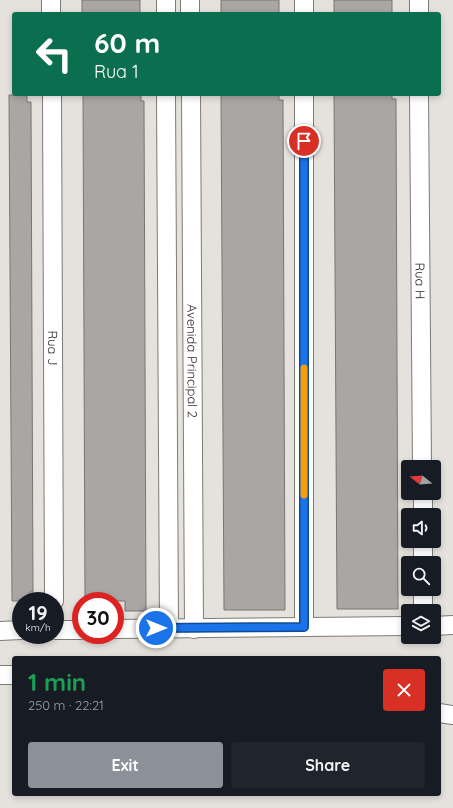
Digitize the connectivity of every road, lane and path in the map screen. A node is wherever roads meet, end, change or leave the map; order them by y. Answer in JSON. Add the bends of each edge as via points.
{"nodes":[{"id":1,"x":51,"y":0,"type":"edge"},
{"id":2,"x":166,"y":0,"type":"edge"},
{"id":3,"x":190,"y":0,"type":"edge"},
{"id":4,"x":304,"y":0,"type":"edge"},
{"id":5,"x":419,"y":0,"type":"edge"},
{"id":6,"x":51,"y":12,"type":"edge"},
{"id":7,"x":166,"y":12,"type":"edge"},
{"id":8,"x":190,"y":12,"type":"edge"},
{"id":9,"x":304,"y":12,"type":"edge"},
{"id":10,"x":419,"y":12,"type":"edge"},
{"id":11,"x":52,"y":96,"type":"edge"},
{"id":12,"x":166,"y":96,"type":"edge"},
{"id":13,"x":191,"y":96,"type":"edge"},
{"id":14,"x":304,"y":96,"type":"edge"},
{"id":15,"x":419,"y":96,"type":"edge"},
{"id":16,"x":422,"y":460,"type":"edge"},
{"id":17,"x":54,"y":592,"type":"edge"},
{"id":18,"x":453,"y":625,"type":"edge"},
{"id":19,"x":401,"y":626,"type":"edge"},
{"id":20,"x":441,"y":626,"type":"edge"},
{"id":21,"x":304,"y":627,"type":"junction"},
{"id":22,"x":169,"y":628,"type":"junction"},
{"id":23,"x":194,"y":628,"type":"junction"},
{"id":24,"x":124,"y":629,"type":"edge"},
{"id":25,"x":12,"y":630,"type":"edge"},
{"id":26,"x":0,"y":631,"type":"edge"},
{"id":27,"x":0,"y":675,"type":"edge"},
{"id":28,"x":12,"y":675,"type":"edge"},
{"id":29,"x":441,"y":713,"type":"edge"},
{"id":30,"x":453,"y":715,"type":"edge"}],
"edges":[{"from":1,"to":6,"type":"street"},
{"from":2,"to":7,"type":"street"},
{"from":3,"to":8,"type":"street"},
{"from":4,"to":9,"type":"street"},
{"from":5,"to":10,"type":"street"},
{"from":11,"to":17,"type":"street","name":"Rua J"},
{"from":12,"to":22,"type":"street","name":"Avenida Principal 2"},
{"from":13,"to":23,"type":"street","name":"Avenida Principal 2"},
{"from":14,"to":21,"type":"street"},
{"from":15,"to":16,"type":"street","name":"Rua H"},
{"from":18,"to":20,"type":"street"},
{"from":19,"to":21,"type":"street"},
{"from":21,"to":23,"type":"street"},
{"from":22,"to":23,"type":"street"},
{"from":22,"to":24,"type":"street"},
{"from":25,"to":26,"type":"street"},
{"from":27,"to":28,"type":"street"},
{"from":29,"to":30,"type":"street"}]}
